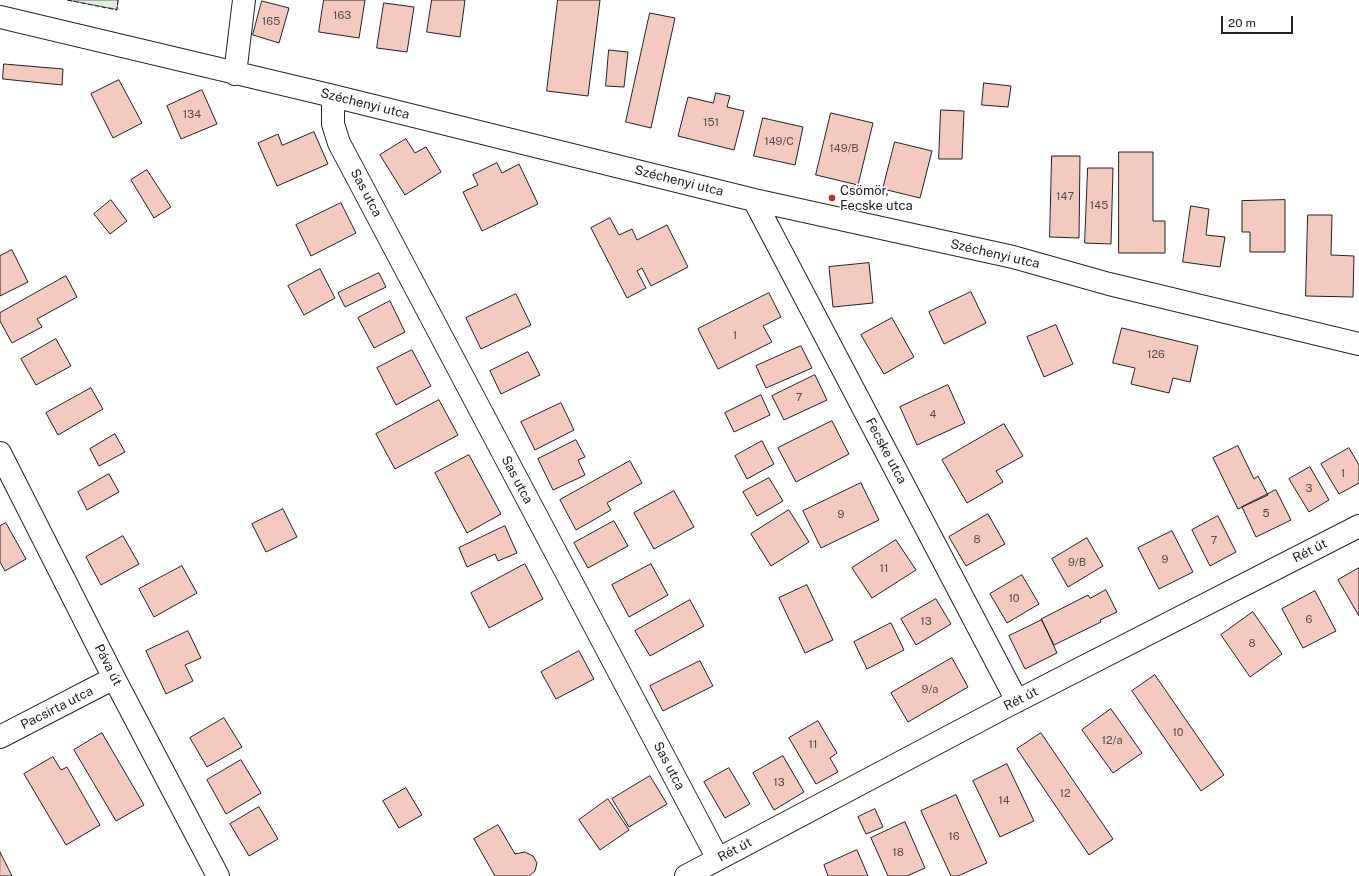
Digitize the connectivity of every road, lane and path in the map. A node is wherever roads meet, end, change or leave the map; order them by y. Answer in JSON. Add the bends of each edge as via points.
{"nodes":[{"id":1,"x":244,"y":0,"type":"edge"},
{"id":2,"x":0,"y":17,"type":"edge"},
{"id":3,"x":235,"y":74,"type":"junction"},
{"id":4,"x":333,"y":96,"type":"junction"},
{"id":5,"x":754,"y":200,"type":"junction"},
{"id":6,"x":1359,"y":344,"type":"edge"},
{"id":7,"x":0,"y":453,"type":"edge"},
{"id":8,"x":1359,"y":526,"type":"edge"},
{"id":9,"x":114,"y":678,"type":"junction"},
{"id":10,"x":1017,"y":701,"type":"junction"},
{"id":11,"x":0,"y":737,"type":"edge"},
{"id":12,"x":718,"y":859,"type":"junction"},
{"id":13,"x":218,"y":876,"type":"edge"},
{"id":14,"x":686,"y":876,"type":"edge"}],
"edges":[{"from":1,"to":3,"type":"street"},
{"from":2,"to":3,"type":"street","name":"Széchenyi utca"},
{"from":3,"to":4,"type":"street","name":"Széchenyi utca"},
{"from":4,"to":5,"type":"street","name":"Széchenyi utca"},
{"from":4,"to":12,"type":"street","name":"Sas utca","via":[[333,124],[339,143]]},
{"from":5,"to":6,"type":"street","name":"Széchenyi utca","via":[[1013,257],[1109,284]]},
{"from":5,"to":10,"type":"street","name":"Fecske utca"},
{"from":7,"to":9,"type":"street","name":"Páva út"},
{"from":8,"to":10,"type":"street","name":"Rét út"},
{"from":9,"to":11,"type":"street","name":"Pacsirta utca"},
{"from":9,"to":13,"type":"street","name":"Páva út"},
{"from":10,"to":12,"type":"street","name":"Rét út"},
{"from":12,"to":14,"type":"street","name":"Rét út"}]}
